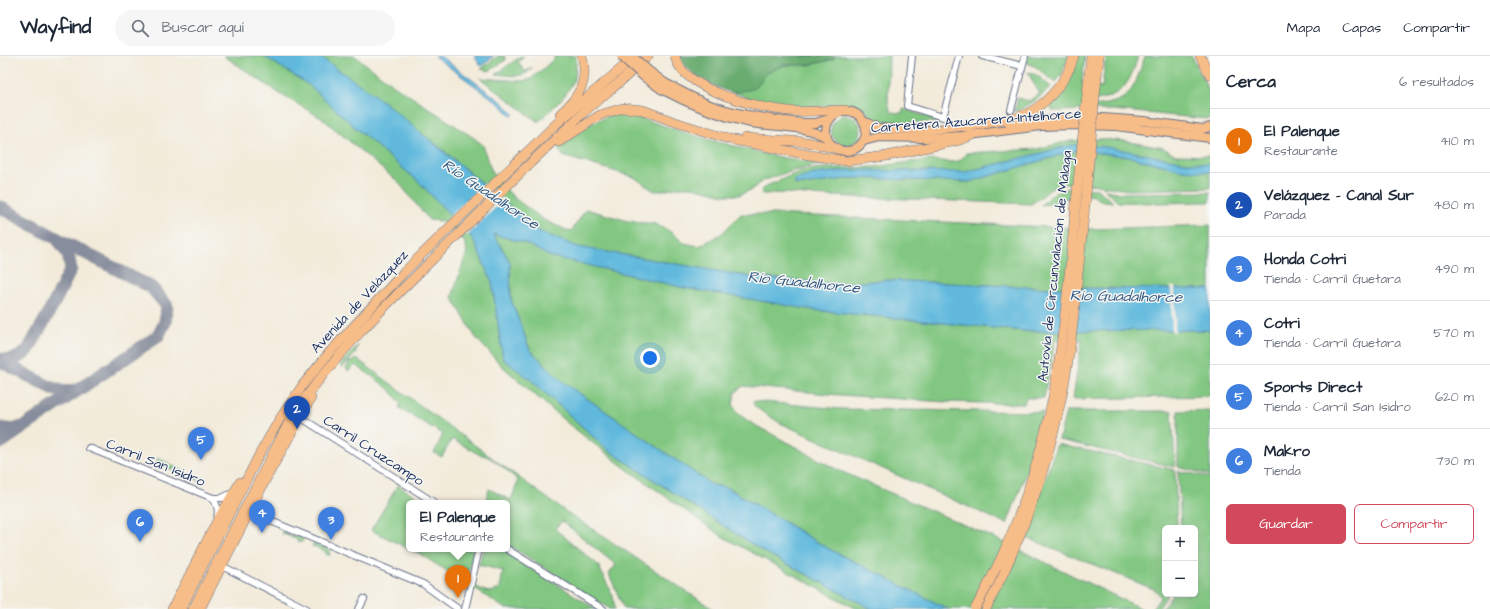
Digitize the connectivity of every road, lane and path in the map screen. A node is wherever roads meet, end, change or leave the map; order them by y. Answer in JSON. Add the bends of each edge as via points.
{"nodes":[{"id":1,"x":582,"y":56,"type":"edge"},
{"id":2,"x":621,"y":56,"type":"edge"},
{"id":3,"x":675,"y":56,"type":"edge"},
{"id":4,"x":912,"y":56,"type":"edge"},
{"id":5,"x":959,"y":56,"type":"edge"},
{"id":6,"x":982,"y":56,"type":"edge"},
{"id":7,"x":1025,"y":56,"type":"edge"},
{"id":8,"x":1074,"y":56,"type":"edge"},
{"id":9,"x":1091,"y":56,"type":"edge"},
{"id":10,"x":1099,"y":56,"type":"edge"},
{"id":11,"x":1200,"y":56,"type":"edge"},
{"id":12,"x":635,"y":62,"type":"edge"},
{"id":13,"x":1022,"y":66,"type":"junction"},
{"id":14,"x":1210,"y":75,"type":"edge"},
{"id":15,"x":664,"y":86,"type":"junction"},
{"id":16,"x":1092,"y":86,"type":"junction"},
{"id":17,"x":845,"y":110,"type":"junction"},
{"id":18,"x":1011,"y":110,"type":"dead end"},
{"id":19,"x":829,"y":119,"type":"junction"},
{"id":20,"x":865,"y":122,"type":"junction"},
{"id":21,"x":966,"y":127,"type":"junction"},
{"id":22,"x":1210,"y":127,"type":"edge"},
{"id":23,"x":702,"y":131,"type":"junction"},
{"id":24,"x":973,"y":135,"type":"junction"},
{"id":25,"x":540,"y":136,"type":"junction"},
{"id":26,"x":827,"y":138,"type":"junction"},
{"id":27,"x":1210,"y":138,"type":"edge"},
{"id":28,"x":864,"y":141,"type":"junction"},
{"id":29,"x":551,"y":146,"type":"junction"},
{"id":30,"x":838,"y":149,"type":"junction"},
{"id":31,"x":359,"y":334,"type":"junction"},
{"id":32,"x":300,"y":417,"type":"junction"},
{"id":33,"x":89,"y":448,"type":"dead end"},
{"id":34,"x":259,"y":455,"type":"junction"},
{"id":35,"x":235,"y":490,"type":"junction"},
{"id":36,"x":213,"y":498,"type":"junction"},
{"id":37,"x":430,"y":500,"type":"edge"},
{"id":38,"x":249,"y":512,"type":"junction"},
{"id":39,"x":217,"y":521,"type":"junction"},
{"id":40,"x":510,"y":551,"type":"edge"},
{"id":41,"x":478,"y":552,"type":"edge"},
{"id":42,"x":222,"y":566,"type":"junction"},
{"id":43,"x":364,"y":599,"type":"dead end"},
{"id":44,"x":172,"y":609,"type":"edge"},
{"id":45,"x":182,"y":609,"type":"edge"},
{"id":46,"x":193,"y":609,"type":"edge"},
{"id":47,"x":200,"y":609,"type":"edge"},
{"id":48,"x":307,"y":609,"type":"edge"},
{"id":49,"x":359,"y":609,"type":"edge"},
{"id":50,"x":458,"y":609,"type":"edge"},
{"id":51,"x":465,"y":609,"type":"edge"},
{"id":52,"x":603,"y":609,"type":"edge"},
{"id":53,"x":975,"y":609,"type":"edge"},
{"id":54,"x":986,"y":609,"type":"edge"}],
"edges":[{"from":1,"to":25,"type":"highway","via":[[585,68],[584,82],[577,95]]},
{"from":2,"to":12,"type":"main road","bridge":true},
{"from":3,"to":17,"type":"highway","via":[[679,67],[690,77],[724,96],[762,108],[791,111]]},
{"from":4,"to":5,"type":"street","via":[[907,106],[943,117]]},
{"from":6,"to":13,"type":"street"},
{"from":7,"to":13,"type":"street"},
{"from":8,"to":21,"type":"highway","via":[[1062,83],[1033,110],[1018,116]]},
{"from":9,"to":16,"type":"highway","name":"Autovía de Circunvalación de Málaga"},
{"from":10,"to":16,"type":"highway","name":"Autovía de Circunvalación de Málaga"},
{"from":11,"to":14,"type":"highway"},
{"from":12,"to":15,"type":"main road","bridge":true},
{"from":12,"to":25,"type":"highway","name":"Avenida de Velázquez"},
{"from":12,"to":29,"type":"highway"},
{"from":13,"to":18,"type":"street"},
{"from":15,"to":19,"type":"main road","via":[[725,110],[743,114],[805,123]]},
{"from":15,"to":26,"type":"main road","via":[[696,107],[730,118],[811,131]]},
{"from":16,"to":53,"type":"highway","name":"Autovía de Circunvalación de Málaga","bridge":true,"via":[[1064,325],[1052,399],[1025,498]]},
{"from":16,"to":54,"type":"highway","name":"Autovía de Circunvalación de Málaga","bridge":true,"via":[[1073,325],[1061,400],[1034,500]]},
{"from":17,"to":19,"type":"main road","via":[[839,111]]},
{"from":17,"to":20,"type":"main road","via":[[856,113]]},
{"from":19,"to":26,"type":"main road","via":[[826,127]]},
{"from":20,"to":21,"type":"main road","name":"Carretera Azucarera-Intelhorce","via":[[879,128],[927,130]]},
{"from":20,"to":28,"type":"main road"},
{"from":21,"to":22,"type":"main road","name":"Carretera Azucarera-Intelhorce","via":[[1089,117],[1203,129]]},
{"from":23,"to":24,"type":"highway","via":[[753,145],[846,161],[887,156]]},
{"from":23,"to":29,"type":"highway","via":[[643,110],[623,108],[600,115]]},
{"from":23,"to":30,"type":"highway","via":[[743,138],[807,142]]},
{"from":24,"to":27,"type":"main road","name":"Carretera Azucarera-Intelhorce","via":[[1041,126],[1096,125]]},
{"from":24,"to":28,"type":"main road","name":"Carretera Azucarera-Intelhorce","via":[[879,137]]},
{"from":25,"to":34,"type":"highway","name":"Avenida de Velázquez","via":[[351,328],[311,375],[279,420]]},
{"from":26,"to":30,"type":"main road"},
{"from":28,"to":30,"type":"main road","via":[[853,150]]},
{"from":29,"to":31,"type":"highway","name":"Avenida de Velázquez","via":[[546,154],[535,159]]},
{"from":31,"to":32,"type":"highway","via":[[355,344],[325,379]]},
{"from":31,"to":46,"type":"highway","name":"Avenida de Velázquez","via":[[328,367],[291,418]]},
{"from":32,"to":37,"type":"street","name":"Carril Cruzcampo"},
{"from":32,"to":38,"type":"highway"},
{"from":33,"to":36,"type":"street","name":"Carril San Isidro"},
{"from":34,"to":35,"type":"highway","via":[[248,466]]},
{"from":34,"to":45,"type":"highway","name":"Avenida de Velázquez"},
{"from":35,"to":36,"type":"street","via":[[228,496]]},
{"from":35,"to":39,"type":"highway"},
{"from":36,"to":39,"type":"street","via":[[218,512]]},
{"from":38,"to":42,"type":"highway"},
{"from":38,"to":50,"type":"street","via":[[423,584]]},
{"from":39,"to":44,"type":"highway"},
{"from":40,"to":52,"type":"street"},
{"from":41,"to":51,"type":"street"},
{"from":42,"to":47,"type":"highway"},
{"from":42,"to":48,"type":"street"},
{"from":43,"to":49,"type":"street"}]}
